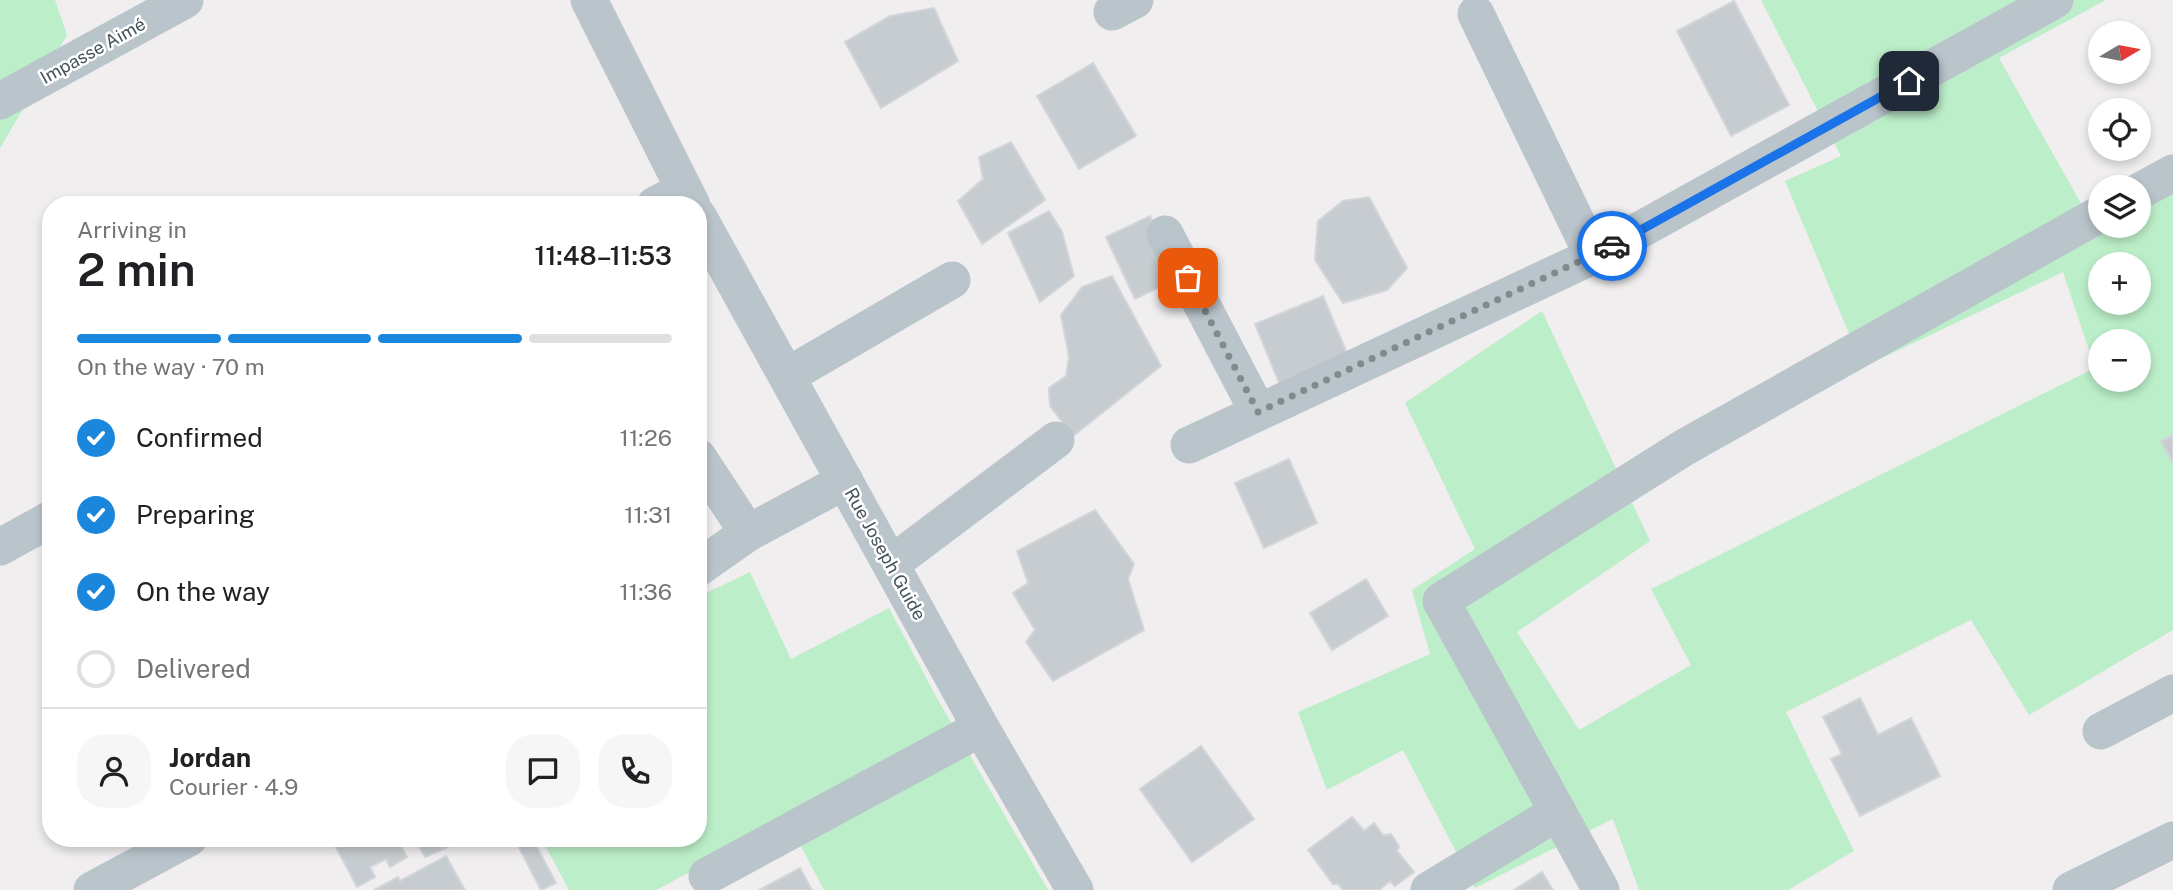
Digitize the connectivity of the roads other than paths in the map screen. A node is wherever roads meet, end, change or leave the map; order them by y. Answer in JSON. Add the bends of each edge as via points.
{"nodes":[{"id":1,"x":185,"y":0,"type":"edge"},
{"id":2,"x":589,"y":0,"type":"edge"},
{"id":3,"x":2055,"y":0,"type":"edge"},
{"id":4,"x":1476,"y":14,"type":"dead end"},
{"id":5,"x":0,"y":101,"type":"edge"},
{"id":6,"x":2173,"y":173,"type":"edge"},
{"id":7,"x":2151,"y":185,"type":"edge"},
{"id":8,"x":678,"y":196,"type":"edge"},
{"id":9,"x":2088,"y":221,"type":"edge"},
{"id":10,"x":1164,"y":234,"type":"dead end"},
{"id":11,"x":707,"y":245,"type":"edge"},
{"id":12,"x":1593,"y":256,"type":"junction"},
{"id":13,"x":952,"y":280,"type":"dead end"},
{"id":14,"x":787,"y":376,"type":"junction"},
{"id":15,"x":1258,"y":412,"type":"junction"},
{"id":16,"x":1056,"y":440,"type":"dead end"},
{"id":17,"x":1189,"y":445,"type":"dead end"},
{"id":18,"x":707,"y":471,"type":"edge"},
{"id":19,"x":845,"y":481,"type":"junction"},
{"id":20,"x":42,"y":524,"type":"edge"},
{"id":21,"x":748,"y":533,"type":"junction"},
{"id":22,"x":0,"y":547,"type":"edge"},
{"id":23,"x":707,"y":562,"type":"edge"},
{"id":24,"x":891,"y":564,"type":"junction"},
{"id":25,"x":2173,"y":694,"type":"edge"},
{"id":26,"x":981,"y":728,"type":"junction"},
{"id":27,"x":2101,"y":731,"type":"dead end"},
{"id":28,"x":1558,"y":812,"type":"junction"},
{"id":29,"x":2173,"y":840,"type":"edge"},
{"id":30,"x":172,"y":847,"type":"edge"},
{"id":31,"x":707,"y":876,"type":"dead end"},
{"id":32,"x":92,"y":890,"type":"edge"},
{"id":33,"x":1075,"y":890,"type":"edge"},
{"id":34,"x":1429,"y":890,"type":"edge"},
{"id":35,"x":1601,"y":890,"type":"edge"},
{"id":36,"x":2070,"y":890,"type":"edge"}],
"edges":[{"from":1,"to":5,"type":"street","name":"Impasse Aimé"},
{"from":2,"to":8,"type":"street","name":"Rue Joseph Guide"},
{"from":3,"to":12,"type":"street"},
{"from":4,"to":12,"type":"street"},
{"from":6,"to":7,"type":"street"},
{"from":9,"to":28,"type":"street","via":[[1685,447],[1441,601]]},
{"from":10,"to":15,"type":"street"},
{"from":11,"to":14,"type":"street","name":"Rue Joseph Guide"},
{"from":12,"to":15,"type":"street"},
{"from":13,"to":14,"type":"street"},
{"from":14,"to":19,"type":"street","name":"Rue Joseph Guide"},
{"from":15,"to":17,"type":"street"},
{"from":16,"to":24,"type":"street"},
{"from":18,"to":21,"type":"street"},
{"from":19,"to":21,"type":"street"},
{"from":19,"to":24,"type":"street","name":"Rue Joseph Guide"},
{"from":20,"to":22,"type":"street"},
{"from":21,"to":23,"type":"street"},
{"from":24,"to":26,"type":"street","name":"Rue Joseph Guide"},
{"from":25,"to":27,"type":"street"},
{"from":26,"to":31,"type":"street"},
{"from":26,"to":33,"type":"street","name":"Rue Joseph Guide"},
{"from":28,"to":34,"type":"street"},
{"from":28,"to":35,"type":"street"},
{"from":29,"to":36,"type":"street"},
{"from":30,"to":32,"type":"street"}]}
